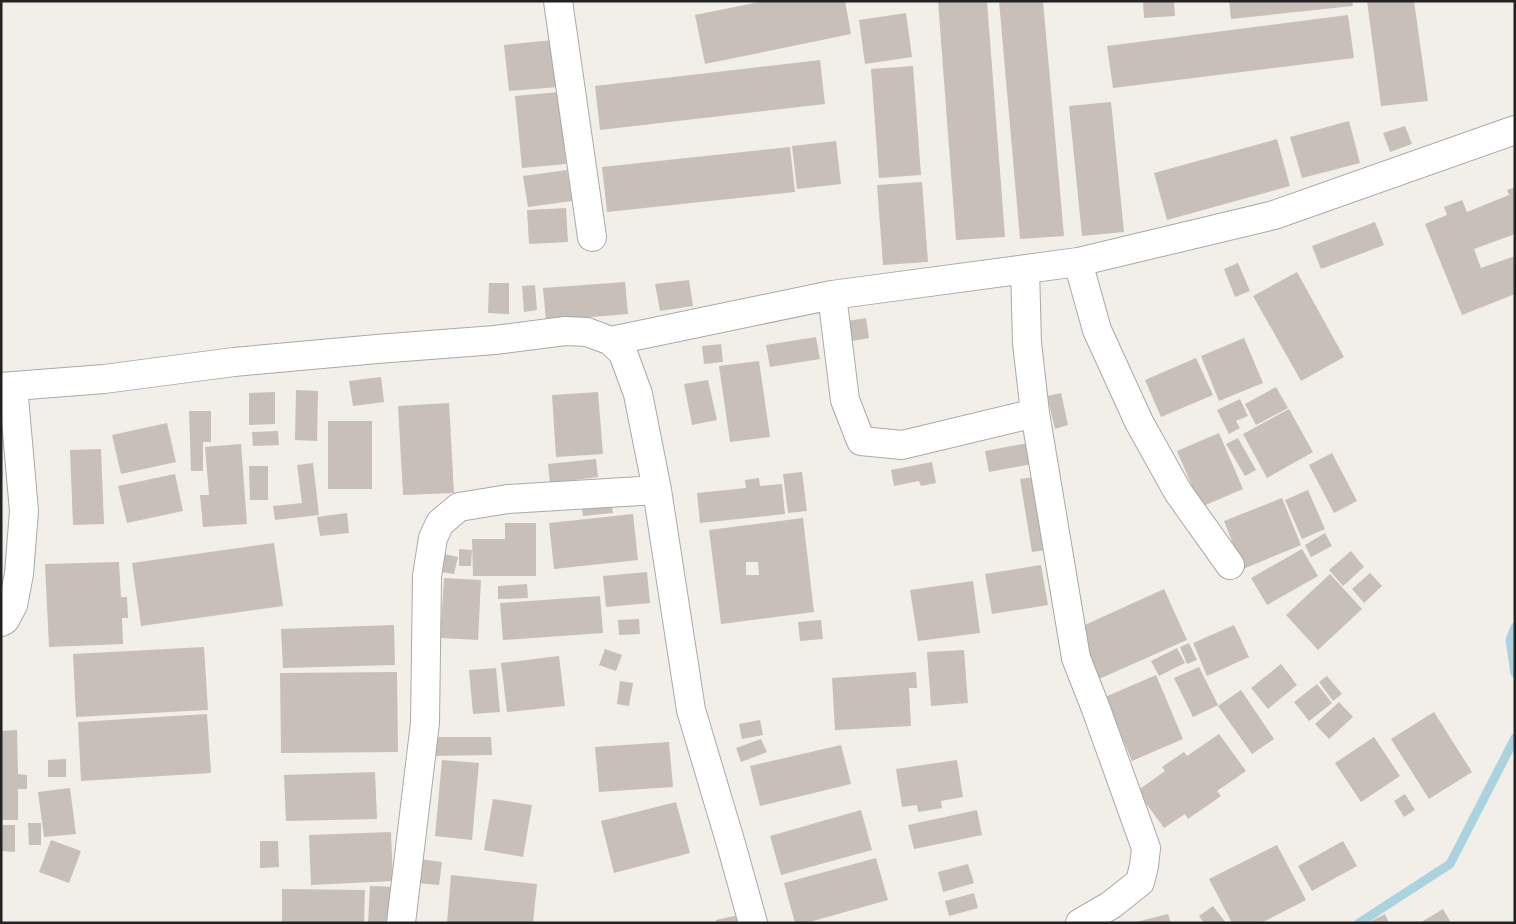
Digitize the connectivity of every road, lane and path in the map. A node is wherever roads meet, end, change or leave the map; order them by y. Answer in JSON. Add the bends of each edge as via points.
{"nodes":[{"id":1,"x":558,"y":1,"type":"edge"},
{"id":2,"x":1515,"y":130,"type":"edge"},
{"id":3,"x":592,"y":237,"type":"dead end"},
{"id":4,"x":1078,"y":262,"type":"junction"},
{"id":5,"x":1025,"y":269,"type":"junction"},
{"id":6,"x":832,"y":295,"type":"junction"},
{"id":7,"x":611,"y":341,"type":"junction"},
{"id":8,"x":7,"y":387,"type":"edge"},
{"id":9,"x":1035,"y":413,"type":"junction"},
{"id":10,"x":656,"y":490,"type":"junction"},
{"id":11,"x":1230,"y":565,"type":"dead end"},
{"id":12,"x":1,"y":622,"type":"edge"},
{"id":13,"x":401,"y":923,"type":"edge"},
{"id":14,"x":753,"y":923,"type":"edge"},
{"id":15,"x":1080,"y":923,"type":"edge"}],
"edges":[{"from":1,"to":3,"type":"street"},
{"from":2,"to":4,"type":"street","via":[[1274,215]]},
{"from":4,"to":5,"type":"street"},
{"from":4,"to":11,"type":"street","via":[[1097,330],[1139,422],[1178,492]]},
{"from":5,"to":6,"type":"street"},
{"from":5,"to":9,"type":"street","via":[[1027,343]]},
{"from":6,"to":7,"type":"street"},
{"from":6,"to":9,"type":"street","via":[[845,400],[861,441],[902,445]]},
{"from":7,"to":8,"type":"street","via":[[587,332],[565,331]]},
{"from":7,"to":10,"type":"street","via":[[623,354],[638,394]]},
{"from":8,"to":12,"type":"street","via":[[24,511],[17,582],[12,604]]},
{"from":9,"to":15,"type":"street","via":[[1076,658],[1146,848],[1140,882],[1111,905]]},
{"from":10,"to":13,"type":"street","via":[[508,499],[459,507],[440,523],[433,538],[427,576],[425,723]]},
{"from":10,"to":14,"type":"street","via":[[692,710]]}]}
